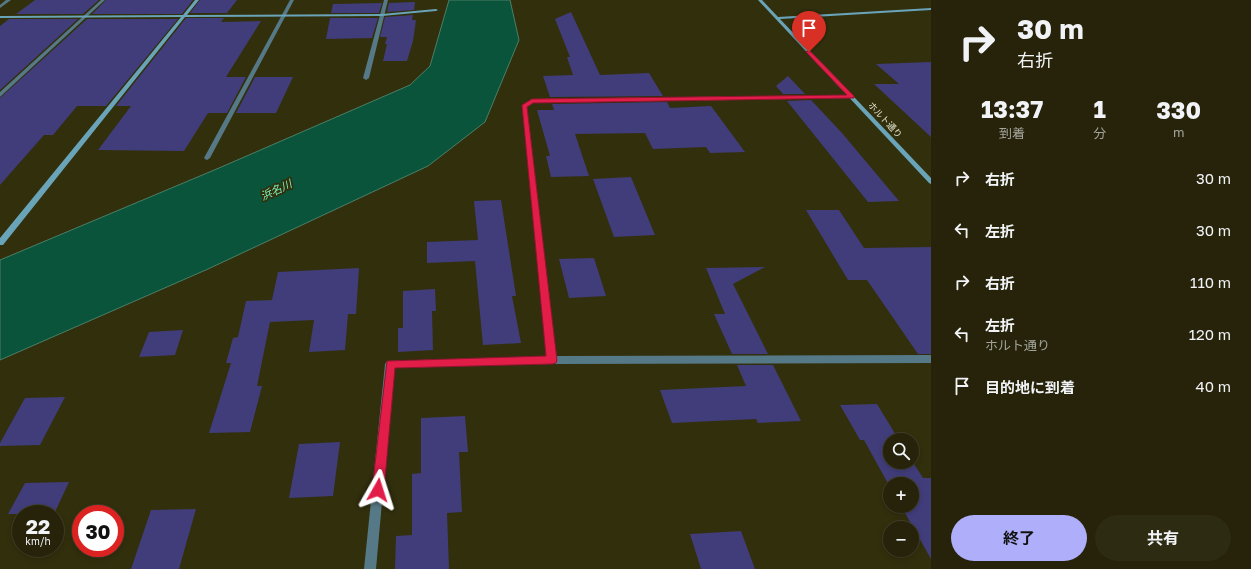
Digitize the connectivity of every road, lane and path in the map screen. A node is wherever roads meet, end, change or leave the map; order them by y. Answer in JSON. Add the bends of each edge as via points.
{"nodes":[{"id":1,"x":9,"y":0,"type":"edge"},
{"id":2,"x":103,"y":0,"type":"edge"},
{"id":3,"x":197,"y":0,"type":"edge"},
{"id":4,"x":292,"y":0,"type":"edge"},
{"id":5,"x":386,"y":0,"type":"edge"},
{"id":6,"x":760,"y":0,"type":"edge"},
{"id":7,"x":0,"y":7,"type":"edge"},
{"id":8,"x":931,"y":9,"type":"edge"},
{"id":9,"x":436,"y":10,"type":"dead end"},
{"id":10,"x":284,"y":15,"type":"junction"},
{"id":11,"x":382,"y":15,"type":"junction"},
{"id":12,"x":86,"y":16,"type":"junction"},
{"id":13,"x":185,"y":16,"type":"junction"},
{"id":14,"x":0,"y":17,"type":"edge"},
{"id":15,"x":777,"y":18,"type":"junction"},
{"id":16,"x":366,"y":78,"type":"dead end"},
{"id":17,"x":0,"y":95,"type":"edge"},
{"id":18,"x":852,"y":97,"type":"junction"},
{"id":19,"x":207,"y":158,"type":"dead end"},
{"id":20,"x":931,"y":182,"type":"edge"},
{"id":21,"x":0,"y":243,"type":"edge"},
{"id":22,"x":931,"y":359,"type":"edge"},
{"id":23,"x":552,"y":360,"type":"junction"},
{"id":24,"x":370,"y":569,"type":"edge"}],
"edges":[{"from":1,"to":7,"type":"street"},
{"from":2,"to":12,"type":"street"},
{"from":3,"to":13,"type":"street"},
{"from":4,"to":10,"type":"street"},
{"from":5,"to":11,"type":"street"},
{"from":6,"to":15,"type":"street","name":"ホルト通り"},
{"from":8,"to":15,"type":"street"},
{"from":9,"to":11,"type":"street"},
{"from":10,"to":11,"type":"street"},
{"from":10,"to":13,"type":"street"},
{"from":10,"to":19,"type":"street"},
{"from":11,"to":16,"type":"street"},
{"from":12,"to":13,"type":"street"},
{"from":12,"to":14,"type":"street"},
{"from":12,"to":17,"type":"street"},
{"from":13,"to":21,"type":"street"},
{"from":15,"to":18,"type":"street","name":"ホルト通り"},
{"from":18,"to":20,"type":"street","name":"ホルト通り"},
{"from":18,"to":23,"type":"street","via":[[532,101],[524,106]]},
{"from":22,"to":23,"type":"street"},
{"from":23,"to":24,"type":"street","via":[[390,364]]}]}
